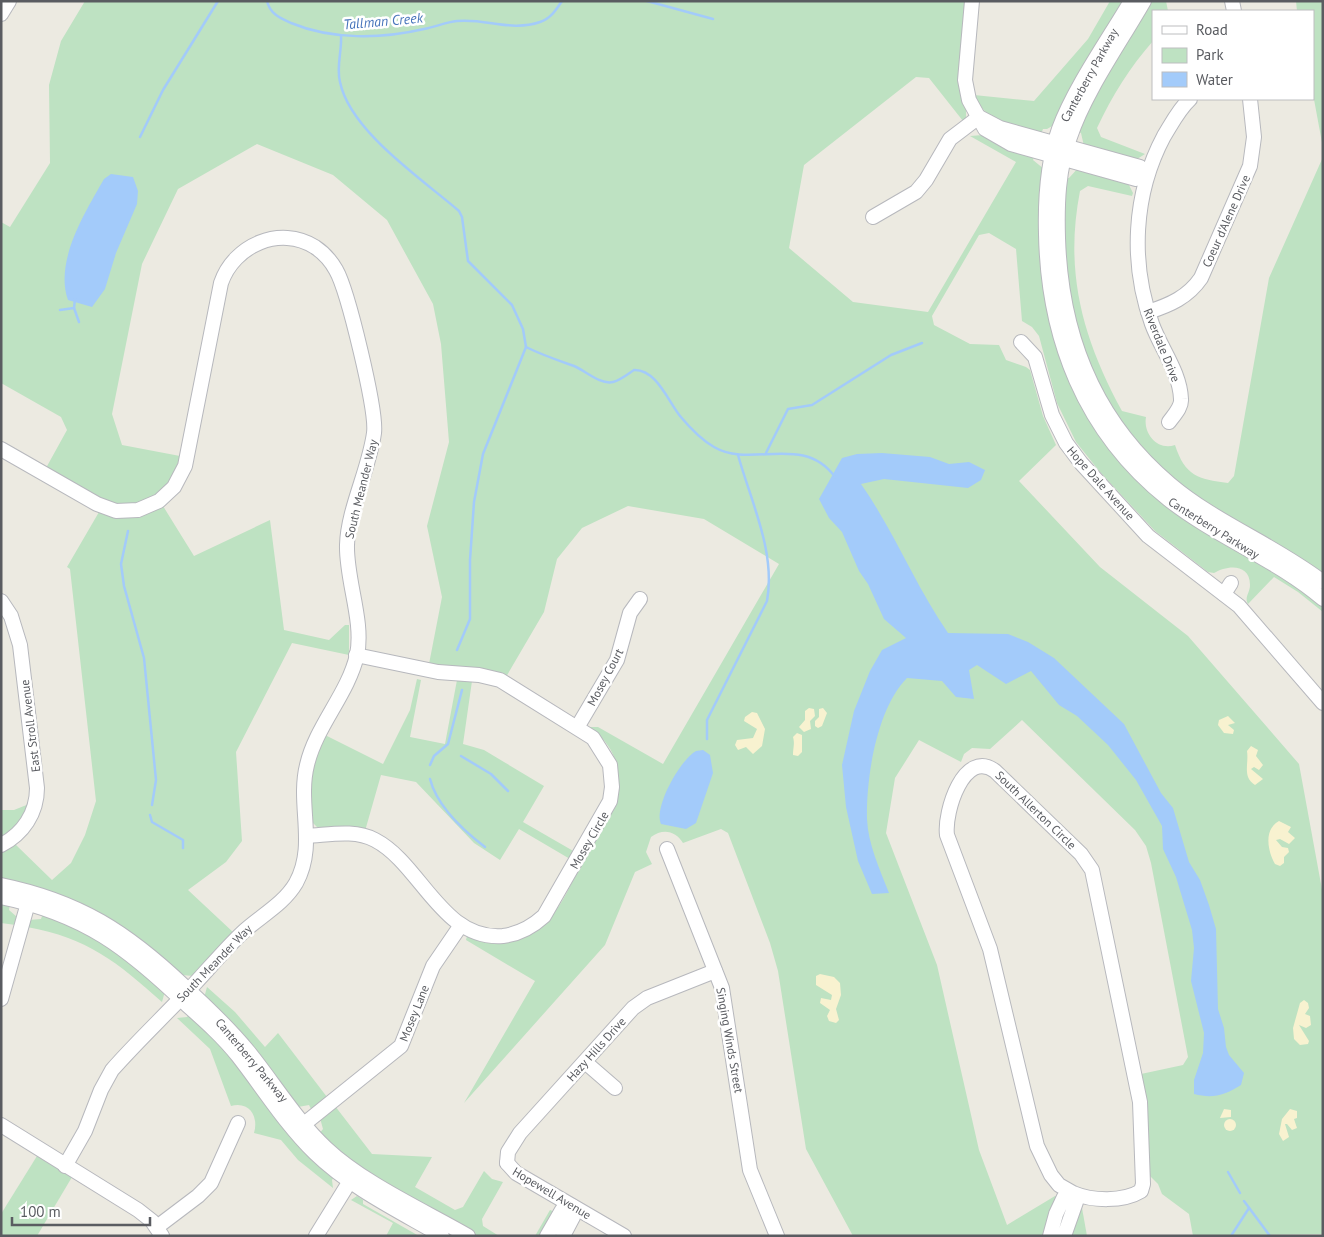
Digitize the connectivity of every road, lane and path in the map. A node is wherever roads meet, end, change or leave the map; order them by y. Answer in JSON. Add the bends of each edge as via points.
{"nodes":[{"id":1,"x":9,"y":1,"type":"edge"},
{"id":2,"x":972,"y":1,"type":"edge"},
{"id":3,"x":1131,"y":1,"type":"edge"},
{"id":4,"x":1144,"y":1,"type":"edge"},
{"id":5,"x":1,"y":14,"type":"edge"},
{"id":6,"x":1189,"y":100,"type":"edge"},
{"id":7,"x":1250,"y":100,"type":"edge"},
{"id":8,"x":979,"y":117,"type":"junction"},
{"id":9,"x":1059,"y":150,"type":"junction"},
{"id":10,"x":1147,"y":175,"type":"junction"},
{"id":11,"x":874,"y":217,"type":"dead end"},
{"id":12,"x":1148,"y":312,"type":"junction"},
{"id":13,"x":1021,"y":342,"type":"dead end"},
{"id":14,"x":1169,"y":422,"type":"dead end"},
{"id":15,"x":1,"y":449,"type":"edge"},
{"id":16,"x":1323,"y":582,"type":"edge"},
{"id":17,"x":640,"y":599,"type":"dead end"},
{"id":18,"x":1323,"y":599,"type":"edge"},
{"id":19,"x":1,"y":600,"type":"edge"},
{"id":20,"x":356,"y":655,"type":"junction"},
{"id":21,"x":1323,"y":703,"type":"edge"},
{"id":22,"x":578,"y":726,"type":"junction"},
{"id":23,"x":306,"y":836,"type":"junction"},
{"id":24,"x":3,"y":845,"type":"edge"},
{"id":25,"x":667,"y":849,"type":"dead end"},
{"id":26,"x":1,"y":885,"type":"edge"},
{"id":27,"x":1,"y":897,"type":"edge"},
{"id":28,"x":28,"y":903,"type":"junction"},
{"id":29,"x":461,"y":925,"type":"junction"},
{"id":30,"x":716,"y":971,"type":"junction"},
{"id":31,"x":185,"y":994,"type":"junction"},
{"id":32,"x":1,"y":999,"type":"edge"},
{"id":33,"x":585,"y":1062,"type":"junction"},
{"id":34,"x":615,"y":1088,"type":"dead end"},
{"id":35,"x":238,"y":1123,"type":"dead end"},
{"id":36,"x":304,"y":1124,"type":"junction"},
{"id":37,"x":1,"y":1126,"type":"edge"},
{"id":38,"x":503,"y":1164,"type":"joint"},
{"id":39,"x":65,"y":1166,"type":"junction"},
{"id":40,"x":350,"y":1182,"type":"junction"},
{"id":41,"x":1073,"y":1193,"type":"junction"},
{"id":42,"x":572,"y":1206,"type":"junction"},
{"id":43,"x":159,"y":1231,"type":"edge"},
{"id":44,"x":316,"y":1236,"type":"edge"},
{"id":45,"x":442,"y":1236,"type":"edge"},
{"id":46,"x":468,"y":1236,"type":"edge"},
{"id":47,"x":547,"y":1236,"type":"edge"},
{"id":48,"x":562,"y":1236,"type":"edge"},
{"id":49,"x":624,"y":1236,"type":"edge"},
{"id":50,"x":777,"y":1236,"type":"edge"},
{"id":51,"x":1050,"y":1236,"type":"edge"},
{"id":52,"x":1064,"y":1236,"type":"edge"}],
"edges":[{"from":1,"to":5,"type":"street"},
{"from":2,"to":8,"type":"street","via":[[965,80],[966,92]]},
{"from":3,"to":9,"type":"street","name":"Canterberry Parkway","via":[[1073,100]]},
{"from":4,"to":9,"type":"street","name":"Canterberry Parkway"},
{"from":6,"to":10,"type":"street","name":"Riverdale Drive","via":[[1169,127]]},
{"from":7,"to":12,"type":"street","name":"Coeur d'Alene Drive","via":[[1254,137],[1250,166],[1201,278],[1182,297]]},
{"from":8,"to":9,"type":"street","via":[[985,129],[1002,140]]},
{"from":8,"to":11,"type":"street","via":[[950,139],[916,192]]},
{"from":9,"to":10,"type":"street","via":[[1136,179]]},
{"from":9,"to":16,"type":"street","name":"Canterberry Parkway","via":[[1059,263],[1063,299],[1078,353],[1106,410],[1139,454],[1179,491]]},
{"from":9,"to":18,"type":"street","name":"Canterberry Parkway","via":[[1046,200],[1052,304],[1068,361],[1094,415],[1123,455],[1167,498],[1300,581]]},
{"from":10,"to":12,"type":"street","name":"Riverdale Drive","via":[[1139,218],[1138,252]]},
{"from":12,"to":14,"type":"street","name":"Riverdale Drive","via":[[1179,388],[1180,406]]},
{"from":13,"to":21,"type":"street","name":"Hope Dale Avenue","via":[[1037,362],[1052,415],[1072,452],[1145,532],[1228,588],[1239,606]]},
{"from":15,"to":20,"type":"street","name":"South Meander Way","via":[[104,507],[131,511],[159,501],[174,487],[184,466],[221,283],[228,268],[248,248],[264,240],[294,239],[315,248],[333,264],[342,283],[375,418],[372,446],[348,539],[358,638]]},
{"from":17,"to":22,"type":"street","name":"Mosey Court","via":[[630,614],[616,660]]},
{"from":19,"to":24,"type":"street","name":"East Stroll Avenue","via":[[11,616],[20,645],[37,788],[29,820]]},
{"from":20,"to":22,"type":"street","name":"Mosey Circle","via":[[438,672],[492,677]]},
{"from":20,"to":23,"type":"street","name":"South Meander Way","via":[[306,765]]},
{"from":22,"to":29,"type":"street","name":"Mosey Circle","via":[[598,743],[611,770],[610,801],[595,830],[549,907],[532,925],[512,934],[494,936],[477,933]]},
{"from":23,"to":29,"type":"street","name":"Mosey Circle","via":[[351,834],[375,840],[391,852]]},
{"from":23,"to":31,"type":"street","name":"South Meander Way","via":[[305,861],[290,892],[241,934]]},
{"from":25,"to":30,"type":"street","name":"Singing Winds Street"},
{"from":26,"to":31,"type":"street","name":"Canterberry Parkway","via":[[52,899],[101,920],[140,946]]},
{"from":27,"to":28,"type":"street","name":"Canterberry Parkway"},
{"from":28,"to":31,"type":"street","name":"Canterberry Parkway","via":[[63,915],[106,936]]},
{"from":28,"to":32,"type":"street"},
{"from":29,"to":36,"type":"street","name":"Mosey Lane","via":[[433,966],[401,1046]]},
{"from":30,"to":33,"type":"street","name":"Hazy Hills Drive","via":[[644,999]]},
{"from":30,"to":50,"type":"street","name":"Singing Winds Street","via":[[725,1000],[751,1175]]},
{"from":31,"to":36,"type":"street","name":"Canterberry Parkway","via":[[241,1043]]},
{"from":31,"to":39,"type":"street","name":"South Meander Way","via":[[112,1070],[85,1131]]},
{"from":31,"to":40,"type":"street","name":"Canterberry Parkway","via":[[314,1152]]},
{"from":33,"to":34,"type":"street"},
{"from":33,"to":38,"type":"street","name":"Hazy Hills Drive","via":[[520,1133]]},
{"from":35,"to":43,"type":"street","via":[[207,1188]]},
{"from":36,"to":46,"type":"street","name":"Canterberry Parkway","via":[[328,1150],[352,1169]]},
{"from":37,"to":39,"type":"street"},
{"from":38,"to":42,"type":"street","name":"Hopewell Avenue"},
{"from":39,"to":43,"type":"street","via":[[138,1210]]},
{"from":40,"to":44,"type":"street"},
{"from":40,"to":45,"type":"street","name":"Canterberry Parkway"},
{"from":41,"to":41,"type":"street","name":"South Allerton Circle","via":[[1091,1199],[1107,1199],[1137,1194],[1143,1184],[1140,1102],[1096,880],[1089,863],[996,771],[978,766],[964,778],[951,799],[946,819],[948,835],[990,949],[1037,1146],[1051,1175]]},
{"from":41,"to":51,"type":"street","via":[[1064,1197]]},
{"from":41,"to":52,"type":"street","via":[[1076,1202]]},
{"from":42,"to":47,"type":"street","via":[[562,1210]]},
{"from":42,"to":48,"type":"street","via":[[573,1217]]},
{"from":42,"to":49,"type":"street","name":"Hopewell Avenue"}]}
